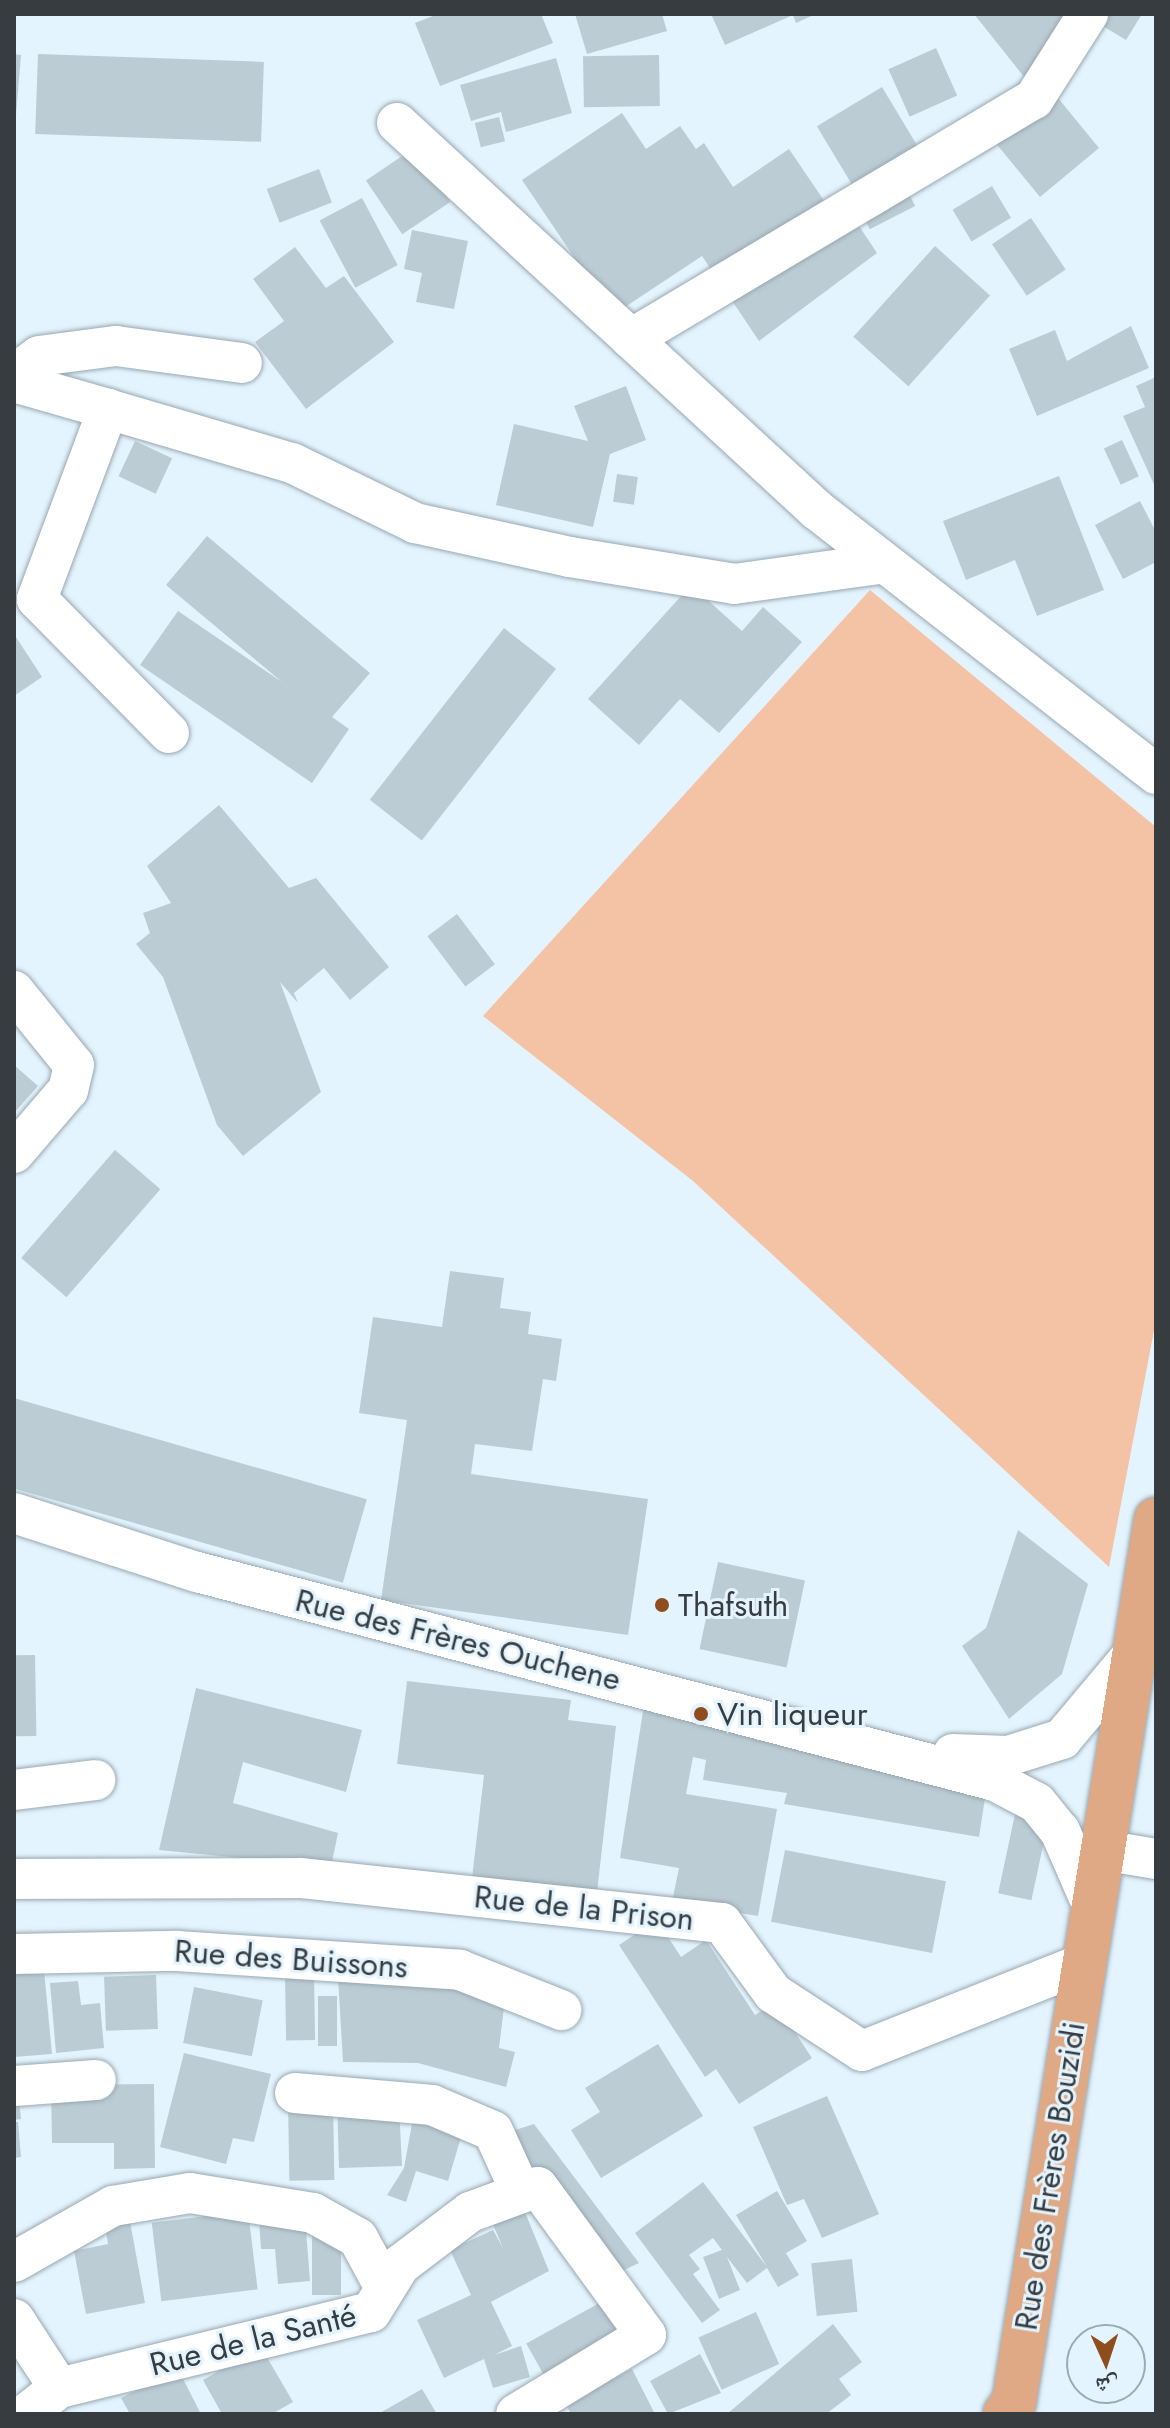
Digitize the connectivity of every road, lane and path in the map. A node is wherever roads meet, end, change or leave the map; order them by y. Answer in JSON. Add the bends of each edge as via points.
{"nodes":[{"id":1,"x":1088,"y":14,"type":"edge"},
{"id":2,"x":397,"y":123,"type":"dead end"},
{"id":3,"x":631,"y":339,"type":"junction"},
{"id":4,"x":242,"y":363,"type":"dead end"},
{"id":5,"x":14,"y":375,"type":"edge"},
{"id":6,"x":14,"y":382,"type":"edge"},
{"id":7,"x":108,"y":409,"type":"junction"},
{"id":8,"x":885,"y":563,"type":"junction"},
{"id":9,"x":169,"y":733,"type":"dead end"},
{"id":10,"x":1156,"y":774,"type":"edge"},
{"id":11,"x":14,"y":991,"type":"edge"},
{"id":12,"x":14,"y":1153,"type":"edge"},
{"id":13,"x":14,"y":1513,"type":"edge"},
{"id":14,"x":1156,"y":1519,"type":"edge"},
{"id":15,"x":1135,"y":1652,"type":"junction"},
{"id":16,"x":905,"y":1753,"type":"junction"},
{"id":17,"x":95,"y":1780,"type":"dead end"},
{"id":18,"x":14,"y":1790,"type":"edge"},
{"id":19,"x":1102,"y":1850,"type":"junction"},
{"id":20,"x":1156,"y":1859,"type":"edge"},
{"id":21,"x":14,"y":1879,"type":"edge"},
{"id":22,"x":1089,"y":1936,"type":"junction"},
{"id":23,"x":14,"y":1954,"type":"edge"},
{"id":24,"x":561,"y":2010,"type":"dead end"},
{"id":25,"x":96,"y":2080,"type":"dead end"},
{"id":26,"x":14,"y":2086,"type":"edge"},
{"id":27,"x":295,"y":2093,"type":"dead end"},
{"id":28,"x":519,"y":2188,"type":"junction"},
{"id":29,"x":14,"y":2262,"type":"edge"},
{"id":30,"x":385,"y":2288,"type":"junction"},
{"id":31,"x":14,"y":2319,"type":"edge"},
{"id":32,"x":59,"y":2388,"type":"junction"},
{"id":33,"x":26,"y":2414,"type":"edge"},
{"id":34,"x":516,"y":2414,"type":"edge"},
{"id":35,"x":1005,"y":2414,"type":"edge"}],
"edges":[{"from":1,"to":3,"type":"street","via":[[1034,99]]},
{"from":2,"to":3,"type":"street"},
{"from":3,"to":8,"type":"street"},
{"from":4,"to":5,"type":"street","via":[[116,346],[39,356]]},
{"from":6,"to":7,"type":"street"},
{"from":7,"to":8,"type":"street","via":[[292,463],[415,523],[570,557],[734,584]]},
{"from":7,"to":9,"type":"street","via":[[37,599]]},
{"from":8,"to":10,"type":"street"},
{"from":11,"to":12,"type":"street","via":[[74,1065],[68,1090]]},
{"from":13,"to":16,"type":"street","name":"Rue des Frères Ouchene","via":[[197,1572]]},
{"from":14,"to":15,"type":"main road","name":"Rue des Frères Bouzidi"},
{"from":15,"to":16,"type":"street","name":"Rue des Frères Ouchene","via":[[1062,1739],[1008,1756]]},
{"from":15,"to":19,"type":"main road","name":"Rue des Frères Bouzidi"},
{"from":16,"to":22,"type":"street","name":"Rue des Frères Ouchene","via":[[1037,1803],[1060,1831]]},
{"from":17,"to":18,"type":"street"},
{"from":19,"to":20,"type":"street"},
{"from":19,"to":22,"type":"main road","name":"Rue des Frères Bouzidi"},
{"from":21,"to":22,"type":"street","name":"Rue de la Prison","via":[[301,1878],[722,1923],[773,1993],[862,2051]]},
{"from":22,"to":35,"type":"main road","name":"Rue des Frères Bouzidi","via":[[1014,2402]]},
{"from":23,"to":24,"type":"street","name":"Rue des Buissons","via":[[177,1951],[460,1970]]},
{"from":25,"to":26,"type":"street"},
{"from":27,"to":28,"type":"street","via":[[432,2105],[493,2131]]},
{"from":28,"to":30,"type":"street","name":"Rue de la Santé","via":[[470,2212],[400,2265]]},
{"from":28,"to":34,"type":"street","via":[[538,2187],[646,2335]]},
{"from":29,"to":30,"type":"street","via":[[113,2206],[190,2193],[313,2213],[358,2238]]},
{"from":30,"to":32,"type":"street","name":"Rue de la Santé","via":[[371,2312]]},
{"from":31,"to":32,"type":"street"},
{"from":32,"to":33,"type":"street","name":"Rue de la Santé"}]}
